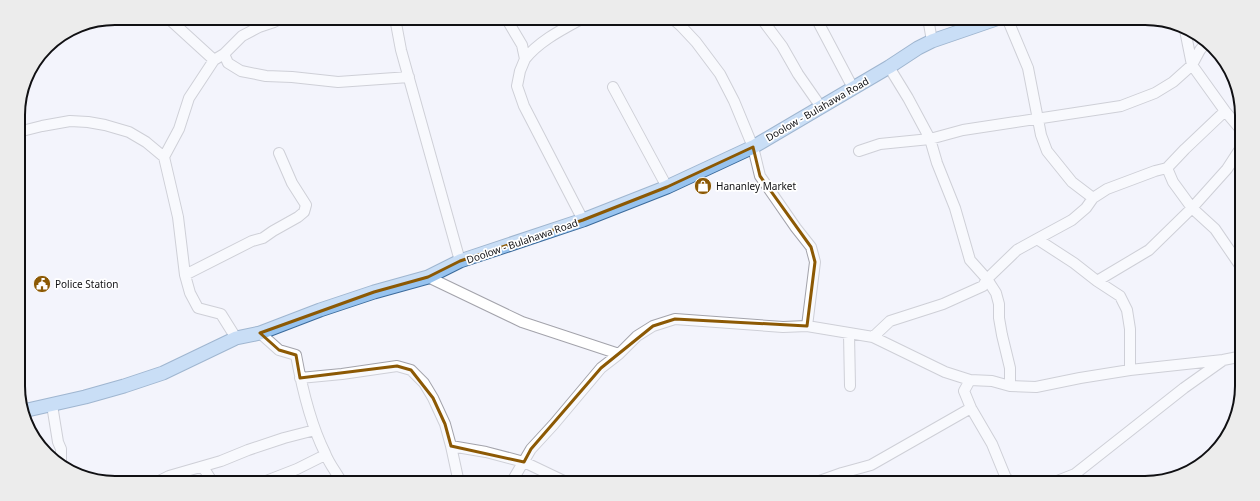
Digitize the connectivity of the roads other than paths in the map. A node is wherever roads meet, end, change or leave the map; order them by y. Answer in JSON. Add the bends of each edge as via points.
{"nodes":[{"id":1,"x":176,"y":25,"type":"edge"},
{"id":2,"x":263,"y":25,"type":"edge"},
{"id":3,"x":396,"y":25,"type":"edge"},
{"id":4,"x":510,"y":25,"type":"edge"},
{"id":5,"x":572,"y":25,"type":"edge"},
{"id":6,"x":680,"y":25,"type":"edge"},
{"id":7,"x":766,"y":25,"type":"edge"},
{"id":8,"x":820,"y":25,"type":"edge"},
{"id":9,"x":929,"y":25,"type":"edge"},
{"id":10,"x":979,"y":25,"type":"edge"},
{"id":11,"x":1010,"y":25,"type":"edge"},
{"id":12,"x":1186,"y":35,"type":"edge"},
{"id":13,"x":932,"y":41,"type":"junction"},
{"id":14,"x":1203,"y":46,"type":"edge"},
{"id":15,"x":224,"y":54,"type":"junction"},
{"id":16,"x":525,"y":59,"type":"junction"},
{"id":17,"x":214,"y":60,"type":"junction"},
{"id":18,"x":1192,"y":65,"type":"junction"},
{"id":19,"x":889,"y":67,"type":"junction"},
{"id":20,"x":409,"y":77,"type":"junction"},
{"id":21,"x":613,"y":87,"type":"dead end"},
{"id":22,"x":853,"y":88,"type":"junction"},
{"id":23,"x":821,"y":107,"type":"junction"},
{"id":24,"x":1225,"y":112,"type":"junction"},
{"id":25,"x":1038,"y":118,"type":"junction"},
{"id":26,"x":1235,"y":123,"type":"edge"},
{"id":27,"x":25,"y":130,"type":"edge"},
{"id":28,"x":930,"y":139,"type":"junction"},
{"id":29,"x":753,"y":147,"type":"junction"},
{"id":30,"x":859,"y":151,"type":"dead end"},
{"id":31,"x":279,"y":153,"type":"dead end"},
{"id":32,"x":164,"y":157,"type":"junction"},
{"id":33,"x":1235,"y":157,"type":"edge"},
{"id":34,"x":1167,"y":168,"type":"junction"},
{"id":35,"x":667,"y":187,"type":"junction"},
{"id":36,"x":1093,"y":198,"type":"junction"},
{"id":37,"x":1192,"y":208,"type":"junction"},
{"id":38,"x":583,"y":220,"type":"junction"},
{"id":39,"x":1037,"y":239,"type":"junction"},
{"id":40,"x":1235,"y":258,"type":"edge"},
{"id":41,"x":460,"y":261,"type":"junction"},
{"id":42,"x":185,"y":274,"type":"junction"},
{"id":43,"x":428,"y":278,"type":"junction"},
{"id":44,"x":987,"y":279,"type":"junction"},
{"id":45,"x":1097,"y":281,"type":"junction"},
{"id":46,"x":807,"y":326,"type":"junction"},
{"id":47,"x":260,"y":333,"type":"junction"},
{"id":48,"x":849,"y":334,"type":"junction"},
{"id":49,"x":873,"y":337,"type":"junction"},
{"id":50,"x":236,"y":338,"type":"junction"},
{"id":51,"x":619,"y":354,"type":"junction"},
{"id":52,"x":1235,"y":358,"type":"edge"},
{"id":53,"x":1223,"y":360,"type":"junction"},
{"id":54,"x":1130,"y":370,"type":"junction"},
{"id":55,"x":300,"y":378,"type":"junction"},
{"id":56,"x":970,"y":380,"type":"junction"},
{"id":57,"x":850,"y":386,"type":"dead end"},
{"id":58,"x":1010,"y":386,"type":"junction"},
{"id":59,"x":52,"y":405,"type":"junction"},
{"id":60,"x":971,"y":408,"type":"junction"},
{"id":61,"x":29,"y":410,"type":"edge"},
{"id":62,"x":315,"y":430,"type":"junction"},
{"id":63,"x":451,"y":446,"type":"junction"},
{"id":64,"x":325,"y":455,"type":"junction"},
{"id":65,"x":61,"y":458,"type":"edge"},
{"id":66,"x":524,"y":462,"type":"junction"},
{"id":67,"x":203,"y":467,"type":"junction"},
{"id":68,"x":1075,"y":474,"type":"joint"},
{"id":69,"x":169,"y":476,"type":"edge"},
{"id":70,"x":209,"y":476,"type":"edge"},
{"id":71,"x":279,"y":476,"type":"edge"},
{"id":72,"x":338,"y":476,"type":"edge"},
{"id":73,"x":457,"y":476,"type":"edge"},
{"id":74,"x":515,"y":476,"type":"edge"},
{"id":75,"x":553,"y":476,"type":"edge"},
{"id":76,"x":832,"y":476,"type":"edge"},
{"id":77,"x":1005,"y":476,"type":"edge"},
{"id":78,"x":1070,"y":476,"type":"edge"}],
"edges":[{"from":1,"to":17,"type":"street"},
{"from":2,"to":15,"type":"street","via":[[242,36]]},
{"from":3,"to":20,"type":"street"},
{"from":4,"to":16,"type":"street","via":[[522,45]]},
{"from":5,"to":16,"type":"street","via":[[531,51]]},
{"from":6,"to":29,"type":"street","via":[[720,74]]},
{"from":7,"to":23,"type":"street"},
{"from":8,"to":22,"type":"street"},
{"from":9,"to":13,"type":"street"},
{"from":10,"to":13,"type":"main road","name":"Doolow - Bulahawa Road"},
{"from":11,"to":25,"type":"street","via":[[1028,68]]},
{"from":12,"to":18,"type":"street"},
{"from":13,"to":19,"type":"main road","name":"Doolow - Bulahawa Road"},
{"from":14,"to":18,"type":"street"},
{"from":15,"to":17,"type":"street"},
{"from":15,"to":20,"type":"street","via":[[228,63],[241,72],[266,76],[292,76],[338,82]]},
{"from":16,"to":38,"type":"street","via":[[518,86],[524,106]]},
{"from":17,"to":32,"type":"street","via":[[189,98],[179,129]]},
{"from":18,"to":24,"type":"street"},
{"from":18,"to":25,"type":"street","via":[[1173,82],[1155,93],[1121,106]]},
{"from":19,"to":22,"type":"main road","name":"Doolow - Bulahawa Road"},
{"from":19,"to":28,"type":"street"},
{"from":20,"to":41,"type":"street"},
{"from":21,"to":35,"type":"street"},
{"from":22,"to":23,"type":"main road","name":"Doolow - Bulahawa Road"},
{"from":23,"to":29,"type":"main road","name":"Doolow - Bulahawa Road"},
{"from":24,"to":26,"type":"street"},
{"from":24,"to":34,"type":"street"},
{"from":25,"to":28,"type":"street","via":[[963,130]]},
{"from":25,"to":36,"type":"street","via":[[1046,151],[1072,182]]},
{"from":27,"to":32,"type":"street","via":[[70,121],[105,125],[129,132]]},
{"from":28,"to":30,"type":"street","via":[[880,144]]},
{"from":28,"to":44,"type":"street","via":[[955,208],[970,260]]},
{"from":29,"to":35,"type":"main road","name":"Doolow - Bulahawa Road"},
{"from":29,"to":46,"type":"street","via":[[760,176],[811,247],[815,262]]},
{"from":31,"to":42,"type":"street","via":[[292,183],[306,205],[304,212],[263,238]]},
{"from":32,"to":42,"type":"street","via":[[178,217]]},
{"from":33,"to":37,"type":"street"},
{"from":34,"to":36,"type":"street","via":[[1107,189]]},
{"from":34,"to":37,"type":"street","via":[[1173,182]]},
{"from":35,"to":38,"type":"main road","name":"Doolow - Bulahawa Road"},
{"from":36,"to":39,"type":"street","via":[[1072,220]]},
{"from":37,"to":40,"type":"street","via":[[1215,229]]},
{"from":37,"to":45,"type":"street","via":[[1148,250]]},
{"from":38,"to":41,"type":"main road","name":"Doolow - Bulahawa Road"},
{"from":39,"to":44,"type":"street","via":[[1016,250]]},
{"from":39,"to":45,"type":"street"},
{"from":41,"to":43,"type":"main road","name":"Doolow - Bulahawa Road"},
{"from":42,"to":50,"type":"street","via":[[190,293],[198,308],[221,314]]},
{"from":43,"to":47,"type":"main road","name":"Doolow - Bulahawa Road","via":[[374,292]]},
{"from":43,"to":51,"type":"street","via":[[522,322]]},
{"from":44,"to":49,"type":"street","via":[[983,286],[943,304],[890,321]]},
{"from":44,"to":58,"type":"street","via":[[996,293],[999,304],[999,318],[1010,368]]},
{"from":45,"to":54,"type":"street","via":[[1120,296],[1127,310]]},
{"from":46,"to":48,"type":"street"},
{"from":46,"to":51,"type":"street","via":[[783,327],[675,320],[653,326],[637,336]]},
{"from":47,"to":50,"type":"main road","name":"Doolow - Bulahawa Road"},
{"from":47,"to":55,"type":"street","via":[[279,350],[296,355]]},
{"from":48,"to":49,"type":"street"},
{"from":48,"to":57,"type":"street"},
{"from":49,"to":56,"type":"street","via":[[938,369]]},
{"from":50,"to":59,"type":"main road","name":"Doolow - Bulahawa Road","via":[[162,373]]},
{"from":51,"to":66,"type":"street","via":[[601,368],[531,449]]},
{"from":52,"to":53,"type":"street"},
{"from":53,"to":54,"type":"street"},
{"from":53,"to":68,"type":"street"},
{"from":54,"to":58,"type":"street","via":[[1036,387]]},
{"from":55,"to":62,"type":"street"},
{"from":55,"to":63,"type":"street","via":[[398,366],[411,370],[424,383],[446,424]]},
{"from":56,"to":58,"type":"street","via":[[992,381]]},
{"from":56,"to":60,"type":"street","via":[[964,391]]},
{"from":59,"to":61,"type":"main road","name":"Doolow - Bulahawa Road"},
{"from":59,"to":65,"type":"street","via":[[58,442],[62,449]]},
{"from":60,"to":76,"type":"street","via":[[872,465]]},
{"from":60,"to":77,"type":"street","via":[[992,444]]},
{"from":62,"to":64,"type":"street"},
{"from":62,"to":67,"type":"street","via":[[284,438]]},
{"from":63,"to":66,"type":"street"},
{"from":63,"to":73,"type":"street"},
{"from":64,"to":71,"type":"street"},
{"from":64,"to":72,"type":"street"},
{"from":66,"to":74,"type":"street"},
{"from":66,"to":75,"type":"street"},
{"from":67,"to":69,"type":"street"},
{"from":67,"to":70,"type":"street"},
{"from":68,"to":78,"type":"street"}]}
